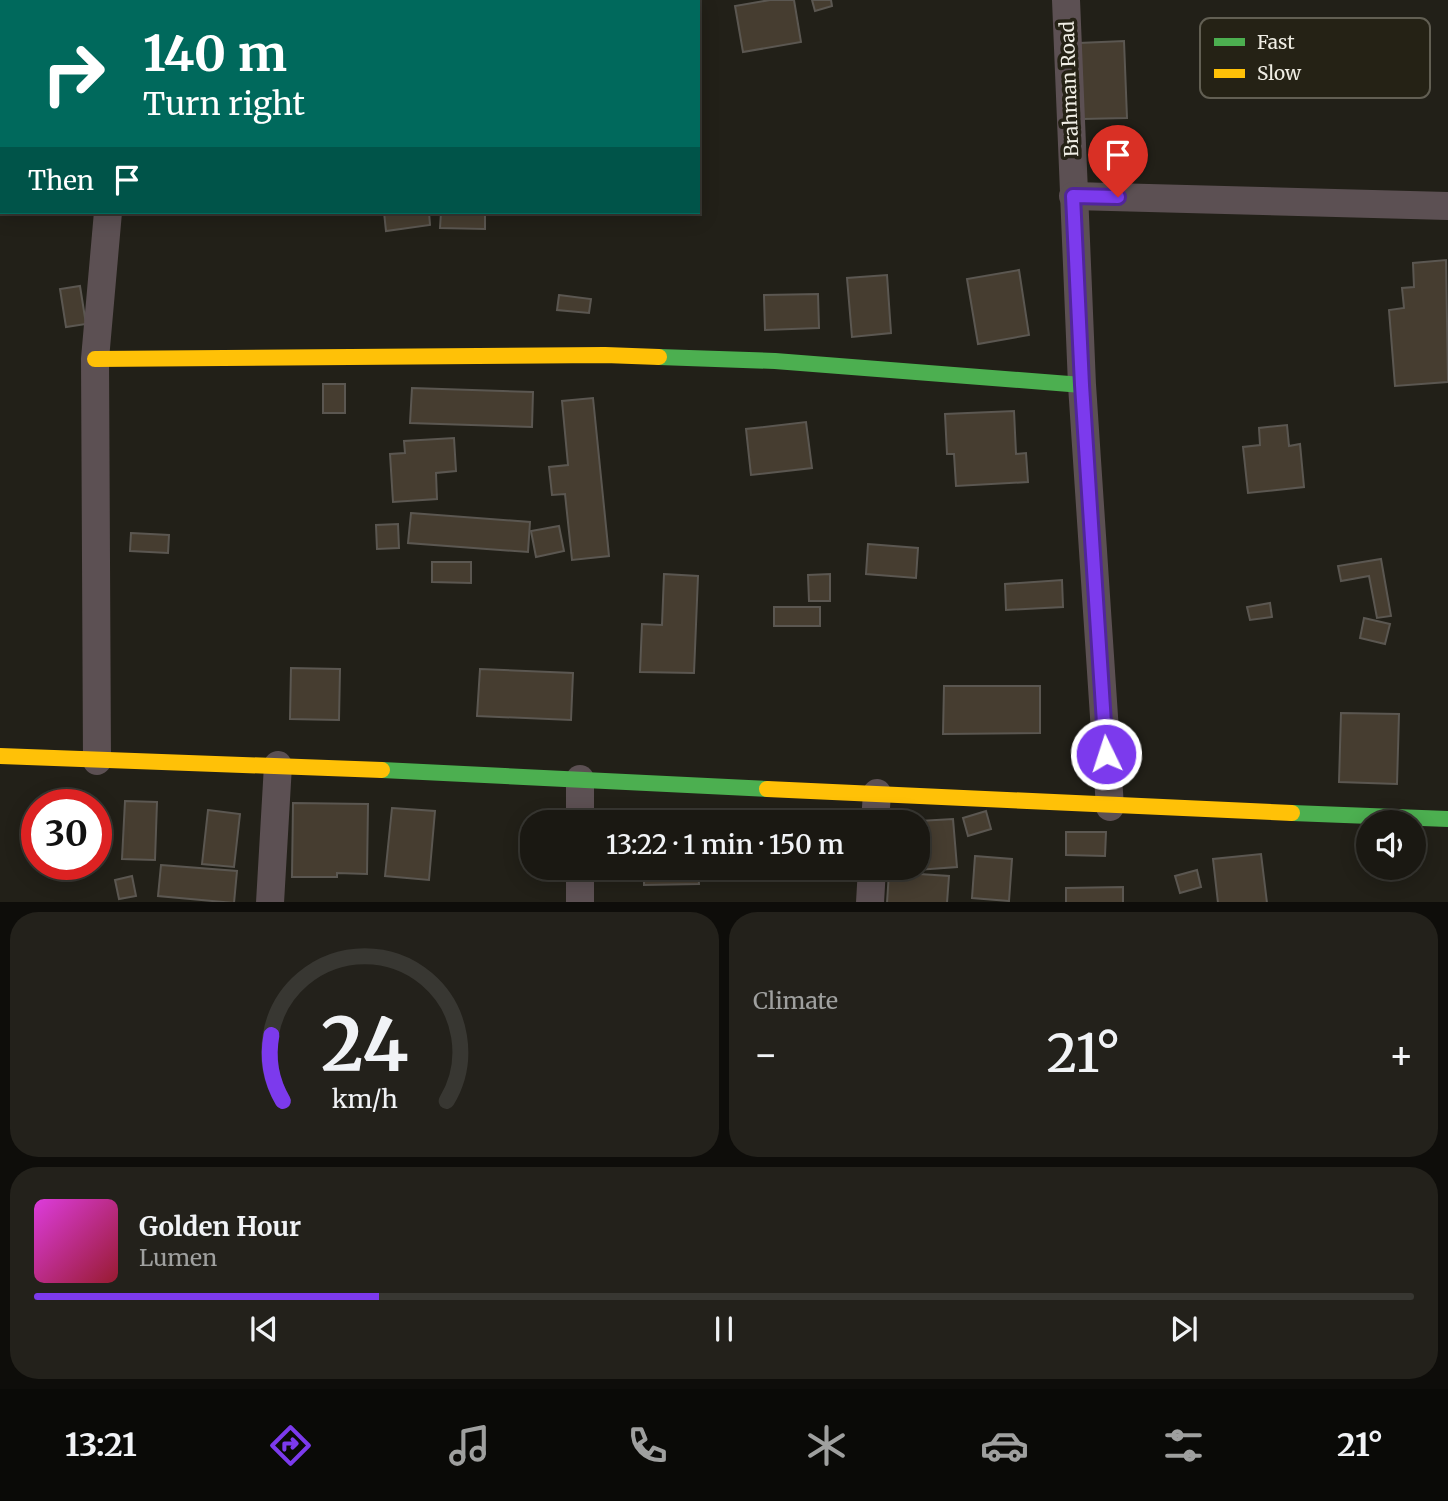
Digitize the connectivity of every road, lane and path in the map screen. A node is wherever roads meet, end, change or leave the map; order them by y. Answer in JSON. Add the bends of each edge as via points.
{"nodes":[{"id":1,"x":1066,"y":0,"type":"edge"},
{"id":2,"x":1073,"y":196,"type":"junction"},
{"id":3,"x":1448,"y":206,"type":"edge"},
{"id":4,"x":108,"y":214,"type":"edge"},
{"id":5,"x":95,"y":359,"type":"junction"},
{"id":6,"x":1082,"y":385,"type":"junction"},
{"id":7,"x":0,"y":756,"type":"edge"},
{"id":8,"x":97,"y":761,"type":"junction"},
{"id":9,"x":278,"y":765,"type":"junction"},
{"id":10,"x":580,"y":779,"type":"junction"},
{"id":11,"x":877,"y":793,"type":"junction"},
{"id":12,"x":1110,"y":807,"type":"junction"},
{"id":13,"x":580,"y":810,"type":"edge"},
{"id":14,"x":876,"y":810,"type":"edge"},
{"id":15,"x":1448,"y":819,"type":"edge"},
{"id":16,"x":580,"y":880,"type":"edge"},
{"id":17,"x":871,"y":880,"type":"edge"},
{"id":18,"x":270,"y":902,"type":"edge"},
{"id":19,"x":580,"y":902,"type":"edge"},
{"id":20,"x":870,"y":902,"type":"edge"}],
"edges":[{"from":1,"to":2,"type":"street","name":"Brahman Road"},
{"from":2,"to":3,"type":"street"},
{"from":2,"to":6,"type":"street","name":"Brahman Road"},
{"from":4,"to":5,"type":"street"},
{"from":5,"to":6,"type":"street","via":[[605,355],[775,361]]},
{"from":5,"to":8,"type":"street"},
{"from":6,"to":12,"type":"street","name":"Brahman Road"},
{"from":7,"to":8,"type":"street"},
{"from":8,"to":9,"type":"street"},
{"from":9,"to":10,"type":"street"},
{"from":9,"to":18,"type":"street"},
{"from":10,"to":11,"type":"street"},
{"from":10,"to":13,"type":"street"},
{"from":11,"to":12,"type":"street"},
{"from":11,"to":14,"type":"street"},
{"from":12,"to":15,"type":"street"},
{"from":16,"to":19,"type":"street"},
{"from":17,"to":20,"type":"street"}]}
